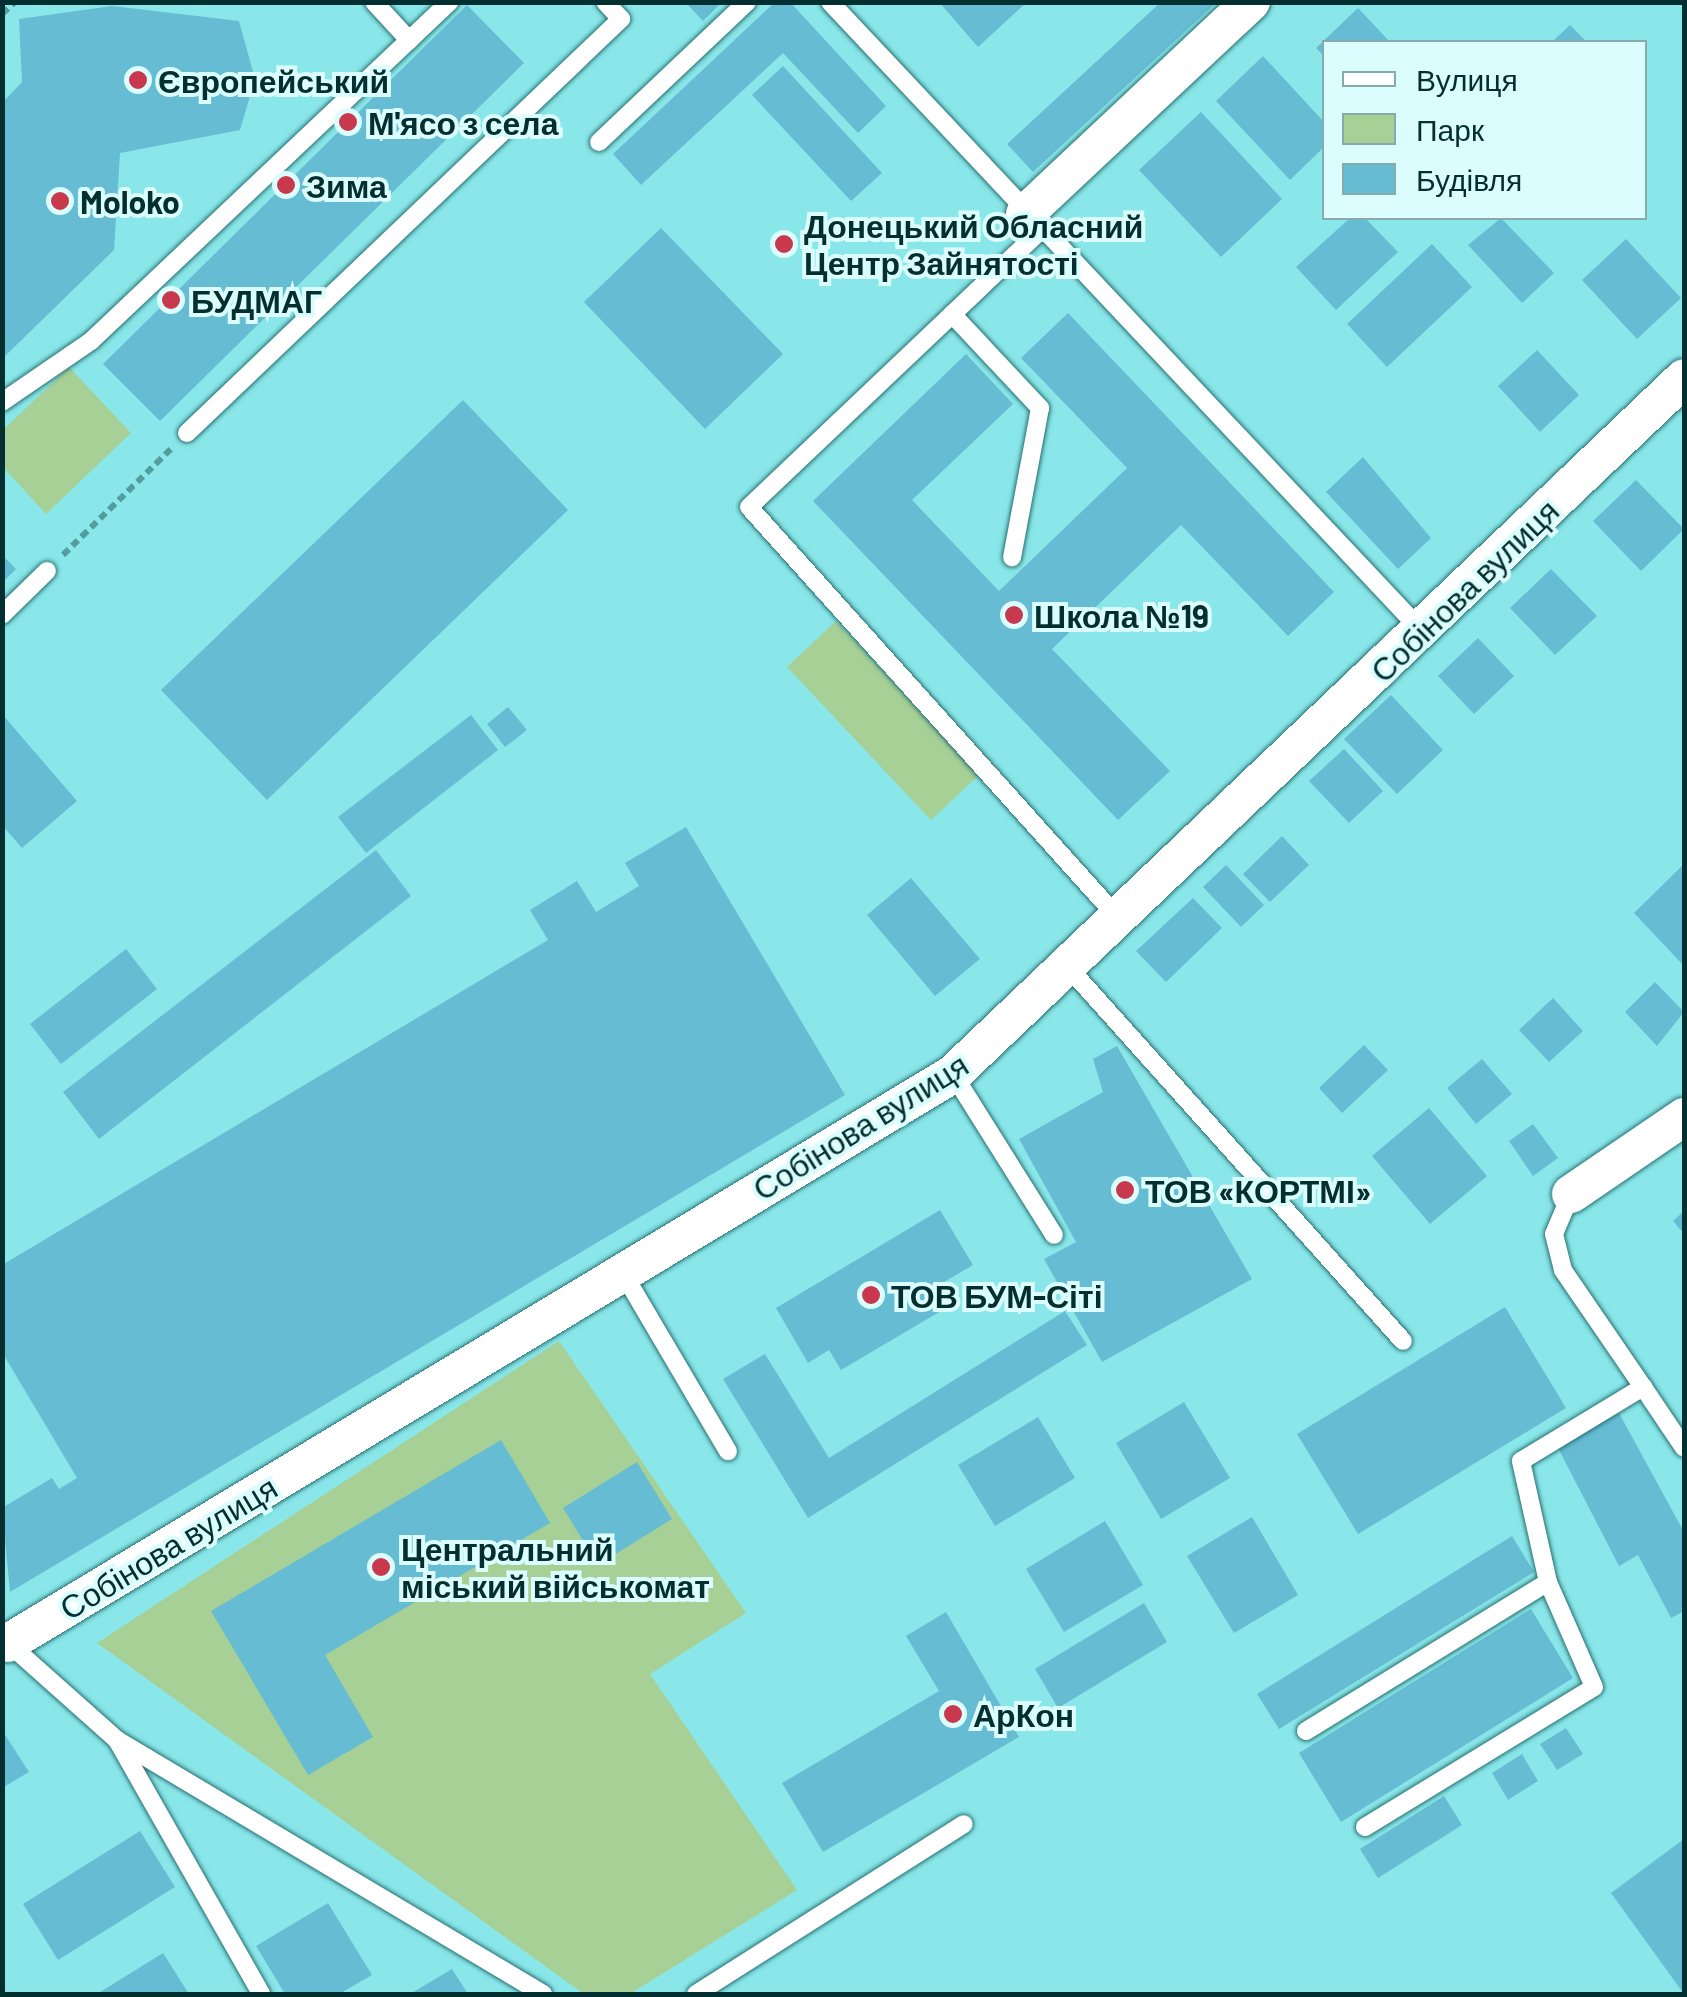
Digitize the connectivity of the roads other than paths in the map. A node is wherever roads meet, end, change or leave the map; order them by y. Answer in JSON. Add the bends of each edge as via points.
{"nodes":[{"id":1,"x":374,"y":2,"type":"edge"},
{"id":2,"x":450,"y":2,"type":"edge"},
{"id":3,"x":606,"y":2,"type":"edge"},
{"id":4,"x":746,"y":2,"type":"edge"},
{"id":5,"x":1251,"y":2,"type":"edge"},
{"id":6,"x":829,"y":3,"type":"edge"},
{"id":7,"x":410,"y":40,"type":"junction"},
{"id":8,"x":599,"y":142,"type":"dead end"},
{"id":9,"x":1033,"y":222,"type":"junction"},
{"id":10,"x":952,"y":314,"type":"junction"},
{"id":11,"x":1684,"y":378,"type":"edge"},
{"id":12,"x":2,"y":402,"type":"edge"},
{"id":13,"x":186,"y":433,"type":"road end"},
{"id":14,"x":1012,"y":557,"type":"dead end"},
{"id":15,"x":47,"y":572,"type":"road end"},
{"id":16,"x":2,"y":615,"type":"edge"},
{"id":17,"x":1422,"y":631,"type":"junction"},
{"id":18,"x":1119,"y":920,"type":"junction"},
{"id":19,"x":1068,"y":966,"type":"junction"},
{"id":20,"x":953,"y":1074,"type":"junction"},
{"id":21,"x":1684,"y":1117,"type":"edge"},
{"id":22,"x":1570,"y":1194,"type":"joint"},
{"id":23,"x":1054,"y":1235,"type":"dead end"},
{"id":24,"x":622,"y":1273,"type":"junction"},
{"id":25,"x":1403,"y":1340,"type":"dead end"},
{"id":26,"x":1642,"y":1386,"type":"junction"},
{"id":27,"x":1684,"y":1448,"type":"edge"},
{"id":28,"x":728,"y":1451,"type":"dead end"},
{"id":29,"x":1548,"y":1582,"type":"junction"},
{"id":30,"x":6,"y":1640,"type":"edge"},
{"id":31,"x":1306,"y":1732,"type":"dead end"},
{"id":32,"x":118,"y":1740,"type":"junction"},
{"id":33,"x":964,"y":1824,"type":"dead end"},
{"id":34,"x":1365,"y":1826,"type":"dead end"},
{"id":35,"x":261,"y":1994,"type":"edge"},
{"id":36,"x":542,"y":1994,"type":"edge"},
{"id":37,"x":696,"y":1994,"type":"edge"}],
"edges":[{"from":1,"to":7,"type":"lane"},
{"from":2,"to":7,"type":"lane"},
{"from":3,"to":13,"type":"lane","via":[[621,19]]},
{"from":4,"to":8,"type":"lane"},
{"from":5,"to":9,"type":"street"},
{"from":6,"to":9,"type":"lane"},
{"from":7,"to":12,"type":"lane","via":[[91,341]]},
{"from":9,"to":10,"type":"lane"},
{"from":9,"to":17,"type":"lane"},
{"from":10,"to":14,"type":"lane","via":[[1040,408]]},
{"from":10,"to":18,"type":"lane","via":[[749,507]]},
{"from":11,"to":17,"type":"street","name":"Собінова вулиця"},
{"from":15,"to":16,"type":"lane"},
{"from":17,"to":18,"type":"street","name":"Собінова вулиця"},
{"from":18,"to":19,"type":"street","name":"Собінова вулиця"},
{"from":19,"to":20,"type":"street","name":"Собінова вулиця"},
{"from":19,"to":25,"type":"lane"},
{"from":20,"to":23,"type":"lane"},
{"from":20,"to":24,"type":"street","name":"Собінова вулиця"},
{"from":21,"to":22,"type":"street"},
{"from":22,"to":26,"type":"lane","via":[[1554,1234],[1563,1270]]},
{"from":24,"to":28,"type":"lane"},
{"from":24,"to":30,"type":"street","name":"Собінова вулиця"},
{"from":26,"to":27,"type":"lane"},
{"from":26,"to":29,"type":"lane","via":[[1522,1461]]},
{"from":29,"to":31,"type":"lane"},
{"from":29,"to":34,"type":"lane","via":[[1594,1687]]},
{"from":30,"to":32,"type":"lane"},
{"from":32,"to":35,"type":"lane"},
{"from":32,"to":36,"type":"lane"},
{"from":33,"to":37,"type":"lane"}]}
